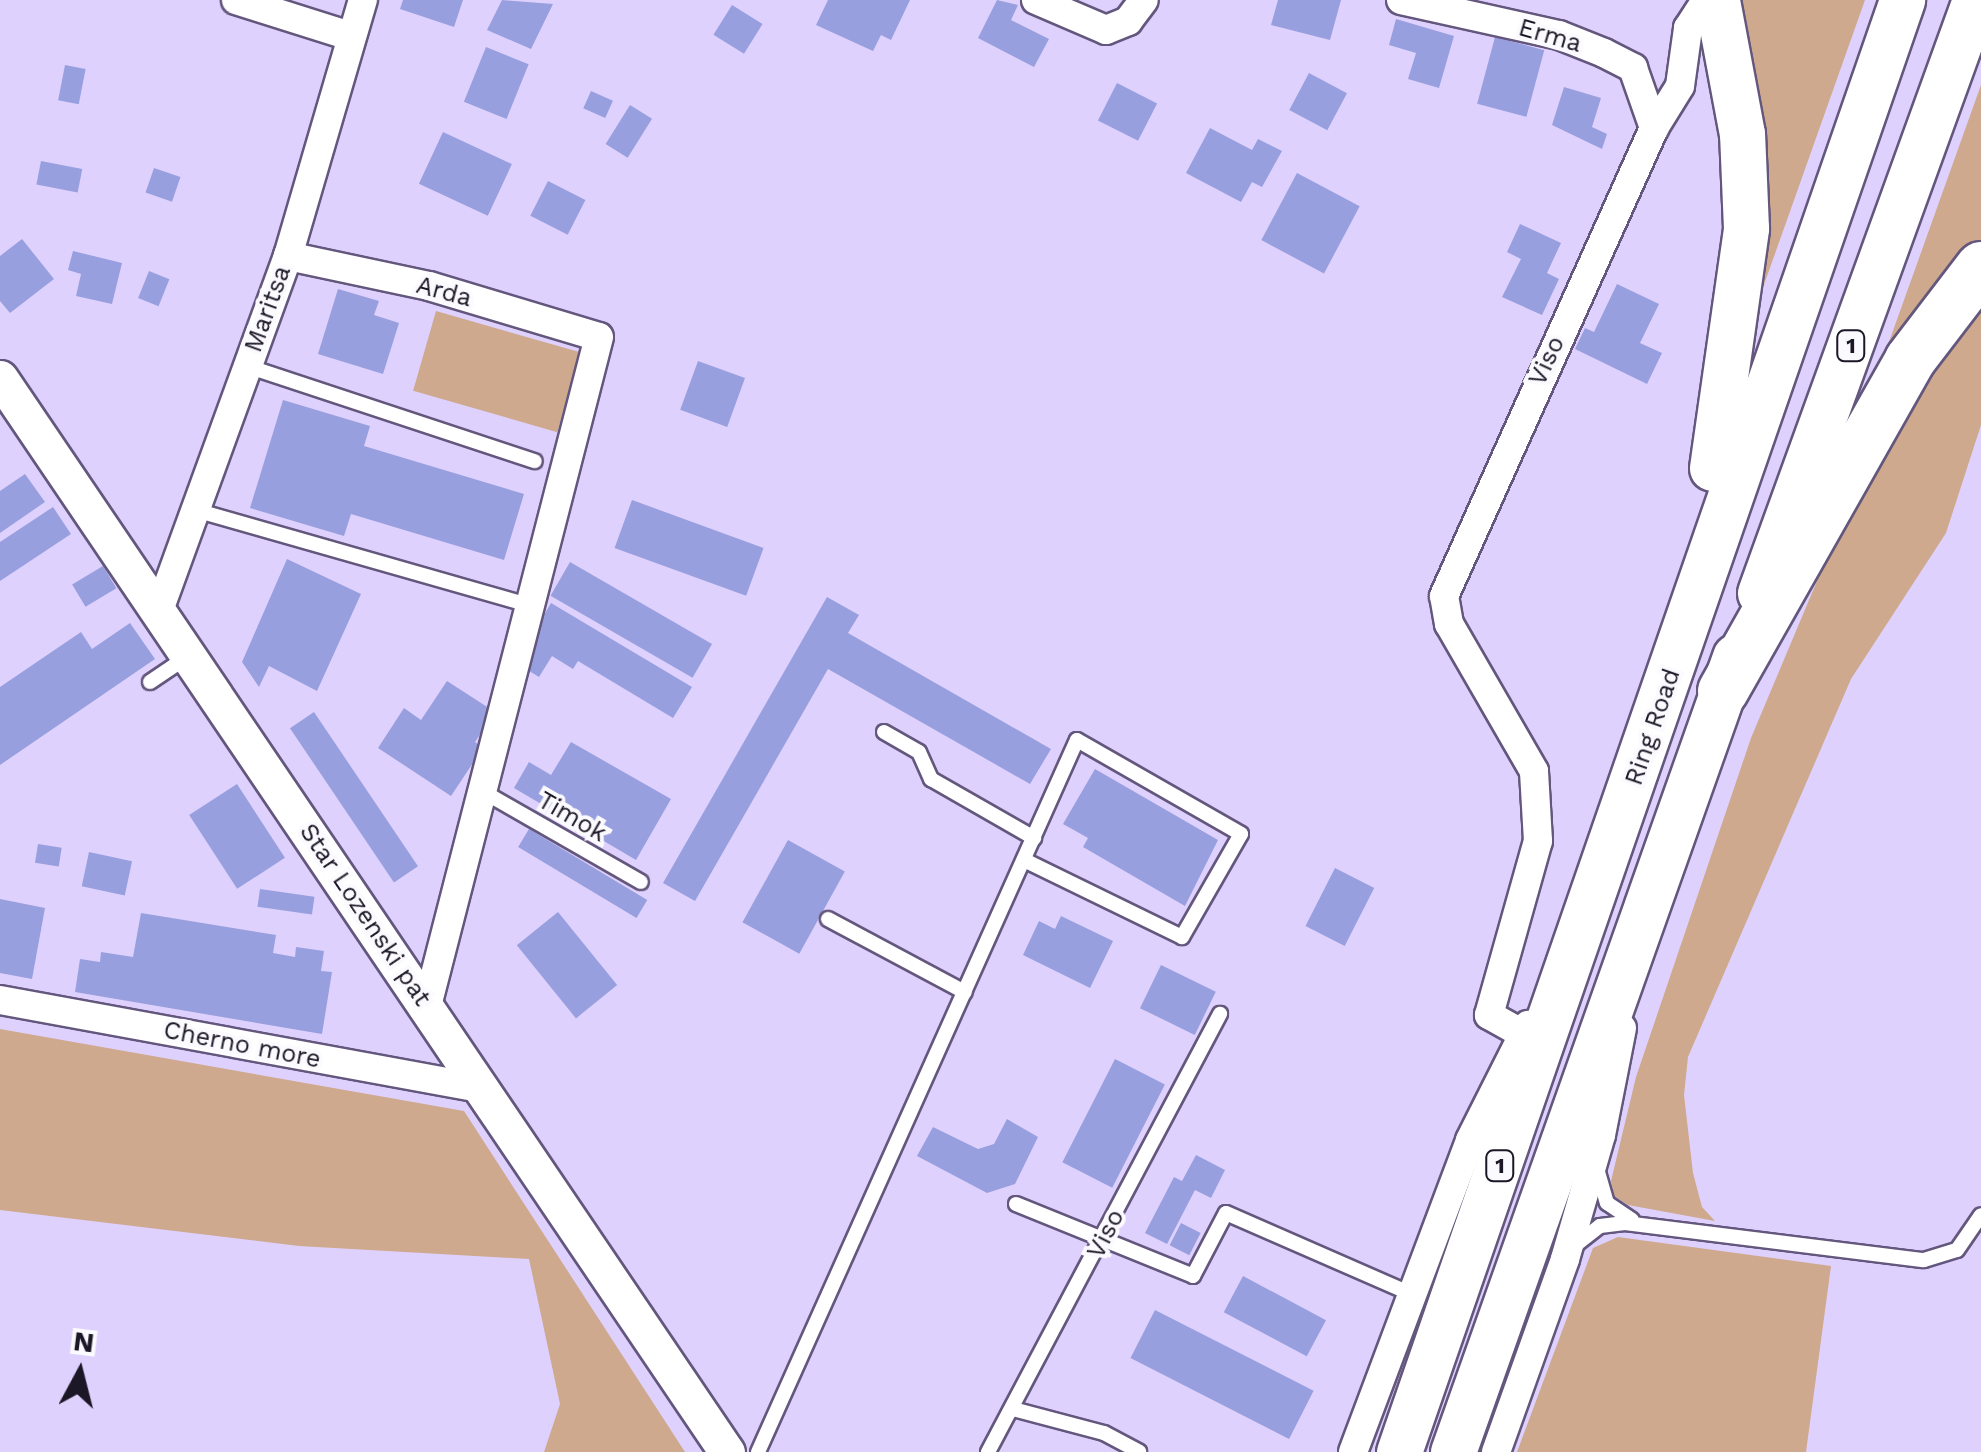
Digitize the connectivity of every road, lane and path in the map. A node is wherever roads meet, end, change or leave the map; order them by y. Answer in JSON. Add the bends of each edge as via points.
{"nodes":[{"id":1,"x":236,"y":0,"type":"edge"},
{"id":2,"x":362,"y":0,"type":"edge"},
{"id":3,"x":1036,"y":0,"type":"edge"},
{"id":4,"x":1144,"y":0,"type":"edge"},
{"id":5,"x":1401,"y":0,"type":"edge"},
{"id":6,"x":1706,"y":0,"type":"edge"},
{"id":7,"x":1717,"y":0,"type":"edge"},
{"id":8,"x":1902,"y":0,"type":"edge"},
{"id":9,"x":1975,"y":0,"type":"edge"},
{"id":10,"x":350,"y":36,"type":"junction"},
{"id":11,"x":1654,"y":128,"type":"junction"},
{"id":12,"x":288,"y":256,"type":"junction"},
{"id":13,"x":1981,"y":267,"type":"edge"},
{"id":14,"x":247,"y":366,"type":"junction"},
{"id":15,"x":0,"y":378,"type":"edge"},
{"id":16,"x":535,"y":461,"type":"dead end"},
{"id":17,"x":195,"y":510,"type":"junction"},
{"id":18,"x":526,"y":604,"type":"junction"},
{"id":19,"x":158,"y":613,"type":"junction"},
{"id":20,"x":1678,"y":653,"type":"junction"},
{"id":21,"x":188,"y":656,"type":"junction"},
{"id":22,"x":150,"y":682,"type":"dead end"},
{"id":23,"x":1722,"y":690,"type":"junction"},
{"id":24,"x":884,"y":732,"type":"dead end"},
{"id":25,"x":482,"y":791,"type":"junction"},
{"id":26,"x":1034,"y":838,"type":"junction"},
{"id":27,"x":1024,"y":860,"type":"junction"},
{"id":28,"x":1600,"y":880,"type":"junction"},
{"id":29,"x":641,"y":882,"type":"dead end"},
{"id":30,"x":1652,"y":885,"type":"junction"},
{"id":31,"x":828,"y":919,"type":"dead end"},
{"id":32,"x":966,"y":992,"type":"junction"},
{"id":33,"x":0,"y":1000,"type":"edge"},
{"id":34,"x":427,"y":1006,"type":"junction"},
{"id":35,"x":1220,"y":1014,"type":"dead end"},
{"id":36,"x":1524,"y":1034,"type":"junction"},
{"id":37,"x":485,"y":1090,"type":"junction"},
{"id":38,"x":1601,"y":1136,"type":"junction"},
{"id":39,"x":1016,"y":1204,"type":"dead end"},
{"id":40,"x":1981,"y":1215,"type":"edge"},
{"id":41,"x":1642,"y":1224,"type":"junction"},
{"id":42,"x":1103,"y":1240,"type":"junction"},
{"id":43,"x":1565,"y":1259,"type":"junction"},
{"id":44,"x":1410,"y":1294,"type":"junction"},
{"id":45,"x":1013,"y":1409,"type":"junction"},
{"id":46,"x":727,"y":1452,"type":"edge"},
{"id":47,"x":758,"y":1452,"type":"edge"},
{"id":48,"x":988,"y":1452,"type":"edge"},
{"id":49,"x":1139,"y":1452,"type":"edge"},
{"id":50,"x":1353,"y":1452,"type":"edge"},
{"id":51,"x":1399,"y":1452,"type":"edge"},
{"id":52,"x":1454,"y":1452,"type":"edge"},
{"id":53,"x":1496,"y":1452,"type":"edge"}],
"edges":[{"from":1,"to":10,"type":"street"},
{"from":2,"to":10,"type":"street","name":"Maritsa"},
{"from":3,"to":4,"type":"street","via":[[1106,30],[1128,21]]},
{"from":5,"to":11,"type":"street","name":"Erma","via":[[1558,35],[1604,53],[1633,68]]},
{"from":6,"to":11,"type":"street","name":"Viso","via":[[1688,28],[1680,86]]},
{"from":7,"to":20,"type":"highway","via":[[1742,134],[1746,228],[1725,401]]},
{"from":8,"to":20,"type":"highway","name":"Ring Road","number":"1","via":[[1750,426]]},
{"from":9,"to":23,"type":"highway","number":"1"},
{"from":10,"to":12,"type":"street","name":"Maritsa"},
{"from":11,"to":36,"type":"street","name":"Viso","via":[[1444,596],[1448,624],[1534,771],[1538,841],[1489,1015]]},
{"from":12,"to":14,"type":"street","name":"Maritsa"},
{"from":12,"to":18,"type":"street","name":"Arda","via":[[428,286],[598,338]]},
{"from":13,"to":23,"type":"highway","via":[[1901,376]]},
{"from":14,"to":16,"type":"lane"},
{"from":14,"to":17,"type":"street","name":"Maritsa"},
{"from":15,"to":19,"type":"street","name":"Star Lozenski pat"},
{"from":17,"to":18,"type":"lane"},
{"from":17,"to":19,"type":"street","name":"Maritsa"},
{"from":18,"to":25,"type":"street"},
{"from":19,"to":21,"type":"street","name":"Star Lozenski pat"},
{"from":20,"to":28,"type":"highway","name":"Ring Road","number":"1"},
{"from":21,"to":22,"type":"lane"},
{"from":21,"to":34,"type":"street","name":"Star Lozenski pat"},
{"from":23,"to":30,"type":"highway","number":"1"},
{"from":24,"to":26,"type":"lane","via":[[919,752],[931,779]]},
{"from":25,"to":29,"type":"lane","name":"Timok"},
{"from":25,"to":34,"type":"street"},
{"from":26,"to":27,"type":"lane"},
{"from":26,"to":27,"type":"lane","via":[[1078,740],[1241,834],[1182,937]]},
{"from":27,"to":32,"type":"lane"},
{"from":28,"to":36,"type":"street"},
{"from":28,"to":51,"type":"highway","name":"Ring Road","number":"1"},
{"from":30,"to":38,"type":"street"},
{"from":30,"to":52,"type":"highway","number":"1"},
{"from":31,"to":32,"type":"lane"},
{"from":32,"to":47,"type":"lane"},
{"from":33,"to":37,"type":"street","name":"Cherno more"},
{"from":34,"to":37,"type":"street","name":"Star Lozenski pat"},
{"from":35,"to":42,"type":"lane","name":"Viso"},
{"from":36,"to":44,"type":"street","via":[[1470,1140]]},
{"from":37,"to":46,"type":"street","name":"Star Lozenski pat"},
{"from":38,"to":41,"type":"lane","via":[[1601,1194],[1615,1211]]},
{"from":38,"to":43,"type":"street"},
{"from":39,"to":42,"type":"lane"},
{"from":40,"to":41,"type":"lane","via":[[1957,1250],[1924,1260]]},
{"from":41,"to":43,"type":"lane","via":[[1600,1226]]},
{"from":42,"to":44,"type":"lane","via":[[1193,1276],[1226,1212]]},
{"from":42,"to":45,"type":"lane","name":"Viso"},
{"from":43,"to":53,"type":"street"},
{"from":44,"to":50,"type":"street"},
{"from":45,"to":48,"type":"lane","name":"Viso"},
{"from":45,"to":49,"type":"lane","via":[[1104,1433]]}]}
